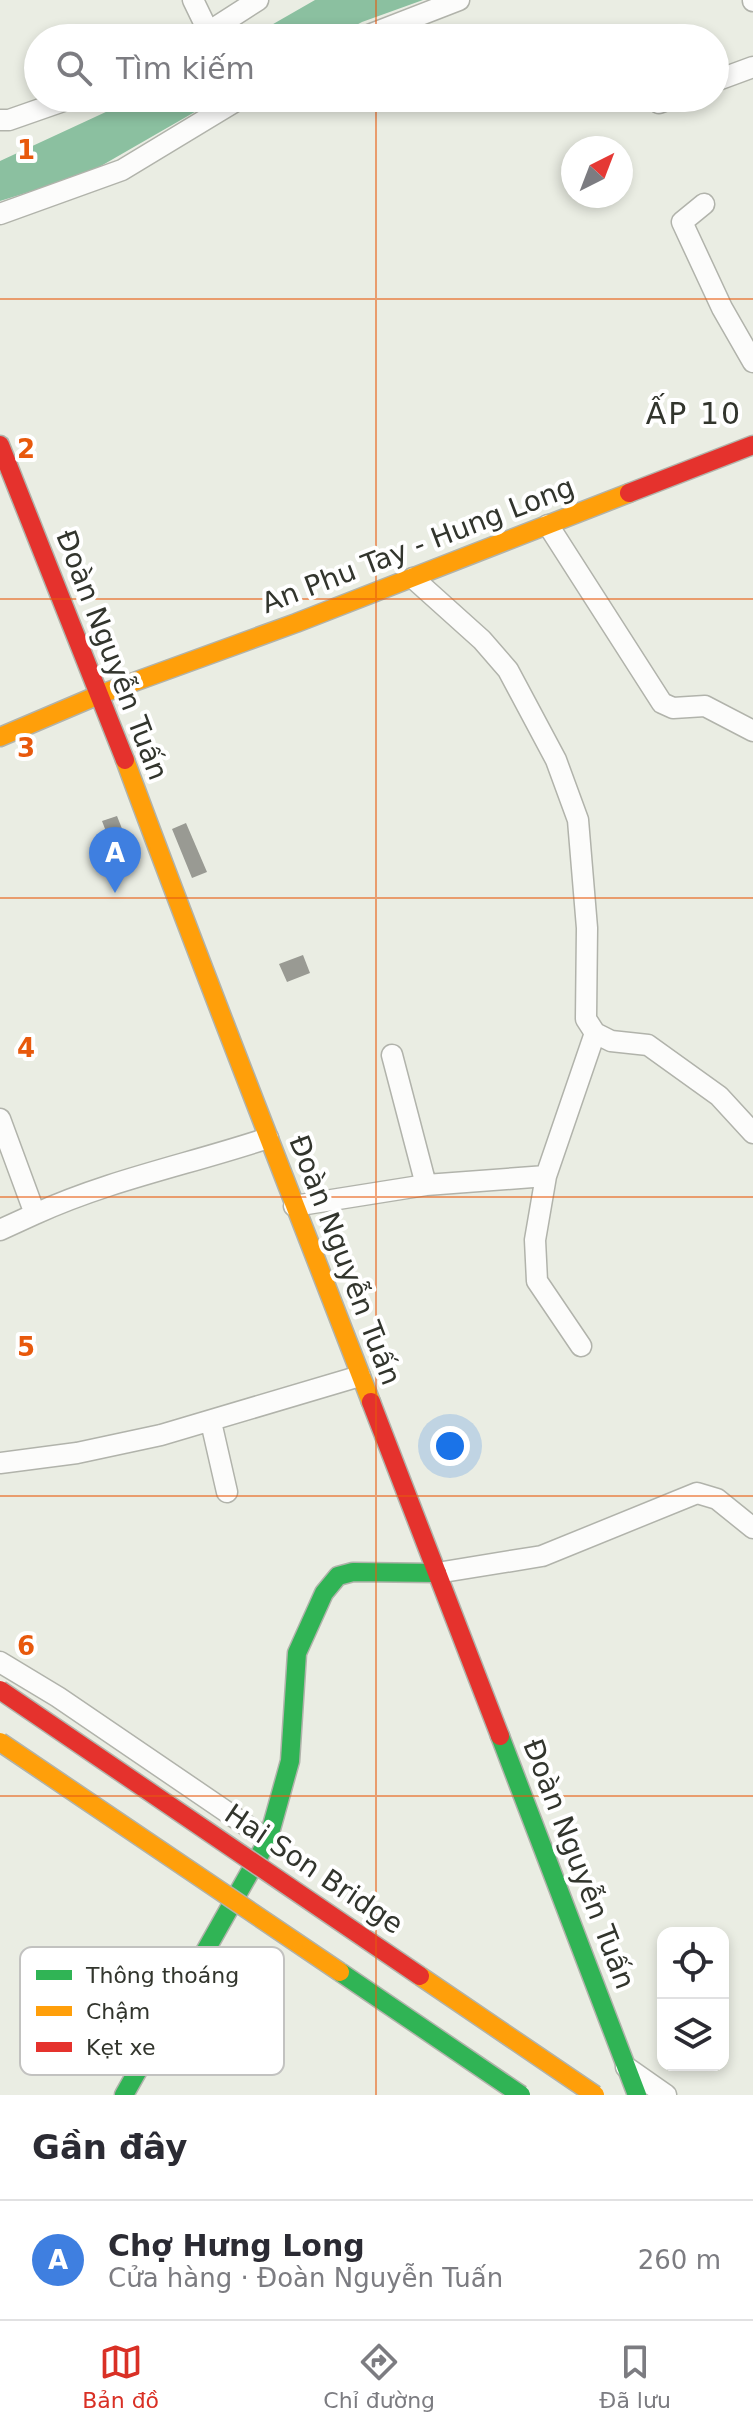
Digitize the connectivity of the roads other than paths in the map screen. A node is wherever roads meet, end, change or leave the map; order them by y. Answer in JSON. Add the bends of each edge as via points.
{"nodes":[{"id":1,"x":193,"y":0,"type":"edge"},
{"id":2,"x":258,"y":0,"type":"edge"},
{"id":3,"x":459,"y":0,"type":"edge"},
{"id":4,"x":200,"y":24,"type":"edge"},
{"id":5,"x":222,"y":24,"type":"edge"},
{"id":6,"x":397,"y":24,"type":"edge"},
{"id":7,"x":753,"y":67,"type":"edge"},
{"id":8,"x":729,"y":76,"type":"edge"},
{"id":9,"x":32,"y":112,"type":"edge"},
{"id":10,"x":218,"y":112,"type":"edge"},
{"id":11,"x":0,"y":120,"type":"edge"},
{"id":12,"x":704,"y":204,"type":"dead end"},
{"id":13,"x":0,"y":214,"type":"edge"},
{"id":14,"x":753,"y":362,"type":"edge"},
{"id":15,"x":0,"y":445,"type":"edge"},
{"id":16,"x":753,"y":445,"type":"edge"},
{"id":17,"x":548,"y":525,"type":"junction"},
{"id":18,"x":413,"y":578,"type":"junction"},
{"id":19,"x":101,"y":694,"type":"junction"},
{"id":20,"x":753,"y":731,"type":"edge"},
{"id":21,"x":0,"y":737,"type":"edge"},
{"id":22,"x":595,"y":1033,"type":"junction"},
{"id":23,"x":392,"y":1055,"type":"dead end"},
{"id":24,"x":0,"y":1119,"type":"edge"},
{"id":25,"x":753,"y":1133,"type":"edge"},
{"id":26,"x":268,"y":1138,"type":"junction"},
{"id":27,"x":546,"y":1176,"type":"junction"},
{"id":28,"x":426,"y":1185,"type":"junction"},
{"id":29,"x":294,"y":1206,"type":"junction"},
{"id":30,"x":35,"y":1214,"type":"junction"},
{"id":31,"x":0,"y":1230,"type":"edge"},
{"id":32,"x":581,"y":1346,"type":"dead end"},
{"id":33,"x":360,"y":1376,"type":"junction"},
{"id":34,"x":211,"y":1422,"type":"junction"},
{"id":35,"x":0,"y":1463,"type":"edge"},
{"id":36,"x":227,"y":1492,"type":"dead end"},
{"id":37,"x":753,"y":1528,"type":"edge"},
{"id":38,"x":437,"y":1573,"type":"junction"},
{"id":39,"x":0,"y":1662,"type":"edge"},
{"id":40,"x":0,"y":1690,"type":"edge"},
{"id":41,"x":0,"y":1742,"type":"edge"},
{"id":42,"x":268,"y":1840,"type":"junction"},
{"id":43,"x":205,"y":1947,"type":"edge"},
{"id":44,"x":626,"y":2067,"type":"junction"},
{"id":45,"x":135,"y":2075,"type":"edge"},
{"id":46,"x":124,"y":2095,"type":"edge"},
{"id":47,"x":521,"y":2095,"type":"edge"},
{"id":48,"x":595,"y":2095,"type":"edge"},
{"id":49,"x":637,"y":2095,"type":"edge"},
{"id":50,"x":666,"y":2095,"type":"edge"}],
"edges":[{"from":1,"to":4,"type":"street"},
{"from":2,"to":5,"type":"street"},
{"from":3,"to":6,"type":"street"},
{"from":7,"to":8,"type":"street"},
{"from":9,"to":11,"type":"street"},
{"from":10,"to":13,"type":"street","via":[[122,170]]},
{"from":12,"to":14,"type":"street","via":[[682,222]]},
{"from":15,"to":19,"type":"main road","name":"Đoàn Nguyễn Tuấn"},
{"from":16,"to":17,"type":"main road","name":"An Phu Tay - Hung Long"},
{"from":17,"to":18,"type":"main road","name":"An Phu Tay - Hung Long"},
{"from":17,"to":20,"type":"street","via":[[662,703],[673,708],[705,706]]},
{"from":18,"to":19,"type":"main road","name":"An Phu Tay - Hung Long"},
{"from":18,"to":22,"type":"street","via":[[508,670],[556,760],[578,820],[587,928],[586,1019]]},
{"from":19,"to":21,"type":"main road","name":"An Phu Tay - Hung Long"},
{"from":19,"to":26,"type":"main road","name":"Đoàn Nguyễn Tuấn"},
{"from":22,"to":25,"type":"street","via":[[611,1041],[648,1045],[719,1096]]},
{"from":22,"to":27,"type":"street"},
{"from":23,"to":28,"type":"street"},
{"from":24,"to":30,"type":"street"},
{"from":26,"to":29,"type":"main road","name":"Đoàn Nguyễn Tuấn"},
{"from":26,"to":30,"type":"street","via":[[82,1192]]},
{"from":27,"to":28,"type":"street"},
{"from":27,"to":32,"type":"street","via":[[535,1240],[537,1281]]},
{"from":28,"to":29,"type":"street"},
{"from":29,"to":33,"type":"main road","name":"Đoàn Nguyễn Tuấn"},
{"from":30,"to":31,"type":"street"},
{"from":33,"to":34,"type":"street"},
{"from":33,"to":38,"type":"main road","name":"Đoàn Nguyễn Tuấn"},
{"from":34,"to":35,"type":"street","via":[[77,1453]]},
{"from":34,"to":36,"type":"street"},
{"from":37,"to":38,"type":"street","via":[[717,1499],[697,1493],[542,1556]]},
{"from":38,"to":42,"type":"main road","via":[[353,1572],[330,1584],[297,1653],[290,1761]]},
{"from":38,"to":44,"type":"main road","name":"Đoàn Nguyễn Tuấn"},
{"from":39,"to":42,"type":"street"},
{"from":40,"to":48,"type":"main road","name":"Hai Son Bridge","bridge":true},
{"from":41,"to":47,"type":"main road","bridge":true},
{"from":42,"to":43,"type":"main road"},
{"from":44,"to":49,"type":"main road","name":"Đoàn Nguyễn Tuấn"},
{"from":44,"to":50,"type":"street"},
{"from":45,"to":46,"type":"main road"}]}
